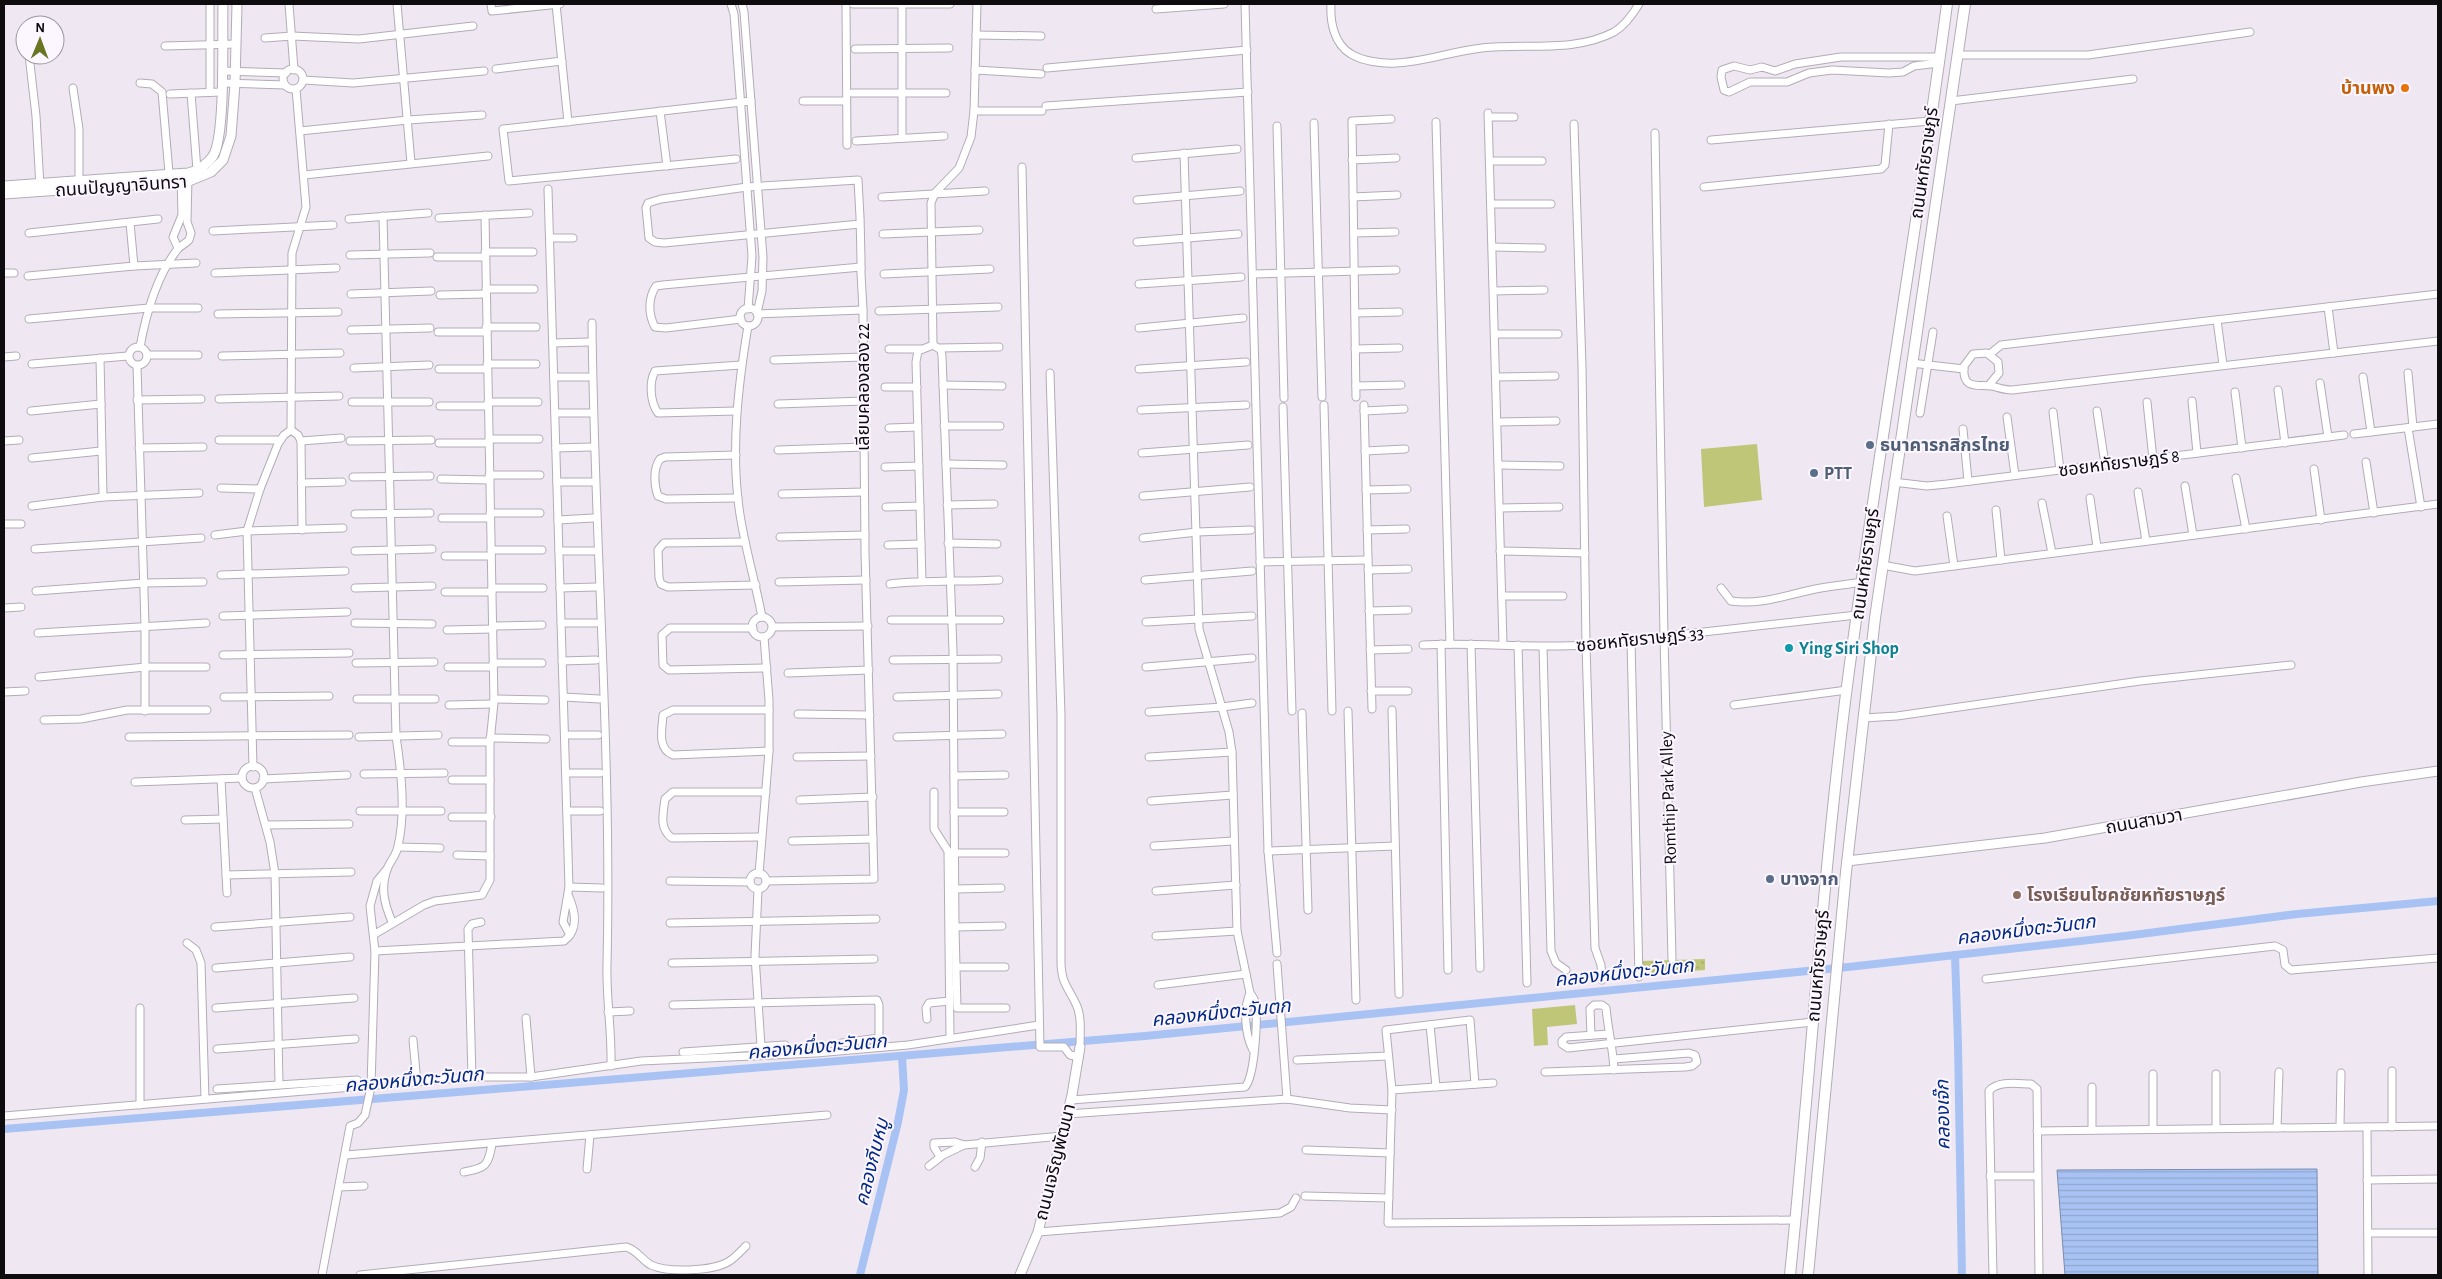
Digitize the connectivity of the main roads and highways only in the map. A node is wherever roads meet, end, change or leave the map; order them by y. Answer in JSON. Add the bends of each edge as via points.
{"nodes":[{"id":1,"x":1947,"y":4,"type":"edge"},
{"id":2,"x":1965,"y":4,"type":"edge"},
{"id":3,"x":1865,"y":561,"type":"junction"},
{"id":4,"x":1882,"y":564,"type":"junction"},
{"id":5,"x":1857,"y":615,"type":"junction"},
{"id":6,"x":1874,"y":618,"type":"junction"},
{"id":7,"x":1790,"y":1275,"type":"edge"},
{"id":8,"x":1808,"y":1275,"type":"edge"}],
"edges":[{"from":1,"to":3,"type":"main road","name":"ถนนหทัยราษฎร์"},
{"from":2,"to":4,"type":"main road","name":"ถนนหทัยราษฎร์"},
{"from":3,"to":4,"type":"main road"},
{"from":3,"to":5,"type":"main road","name":"ถนนหทัยราษฎร์"},
{"from":4,"to":6,"type":"main road","name":"ถนนหทัยราษฎร์"},
{"from":5,"to":6,"type":"main road"},
{"from":5,"to":7,"type":"main road","name":"ถนนหทัยราษฎร์","via":[[1814,990]]},
{"from":6,"to":8,"type":"main road","name":"ถนนหทัยราษฎร์"}]}
